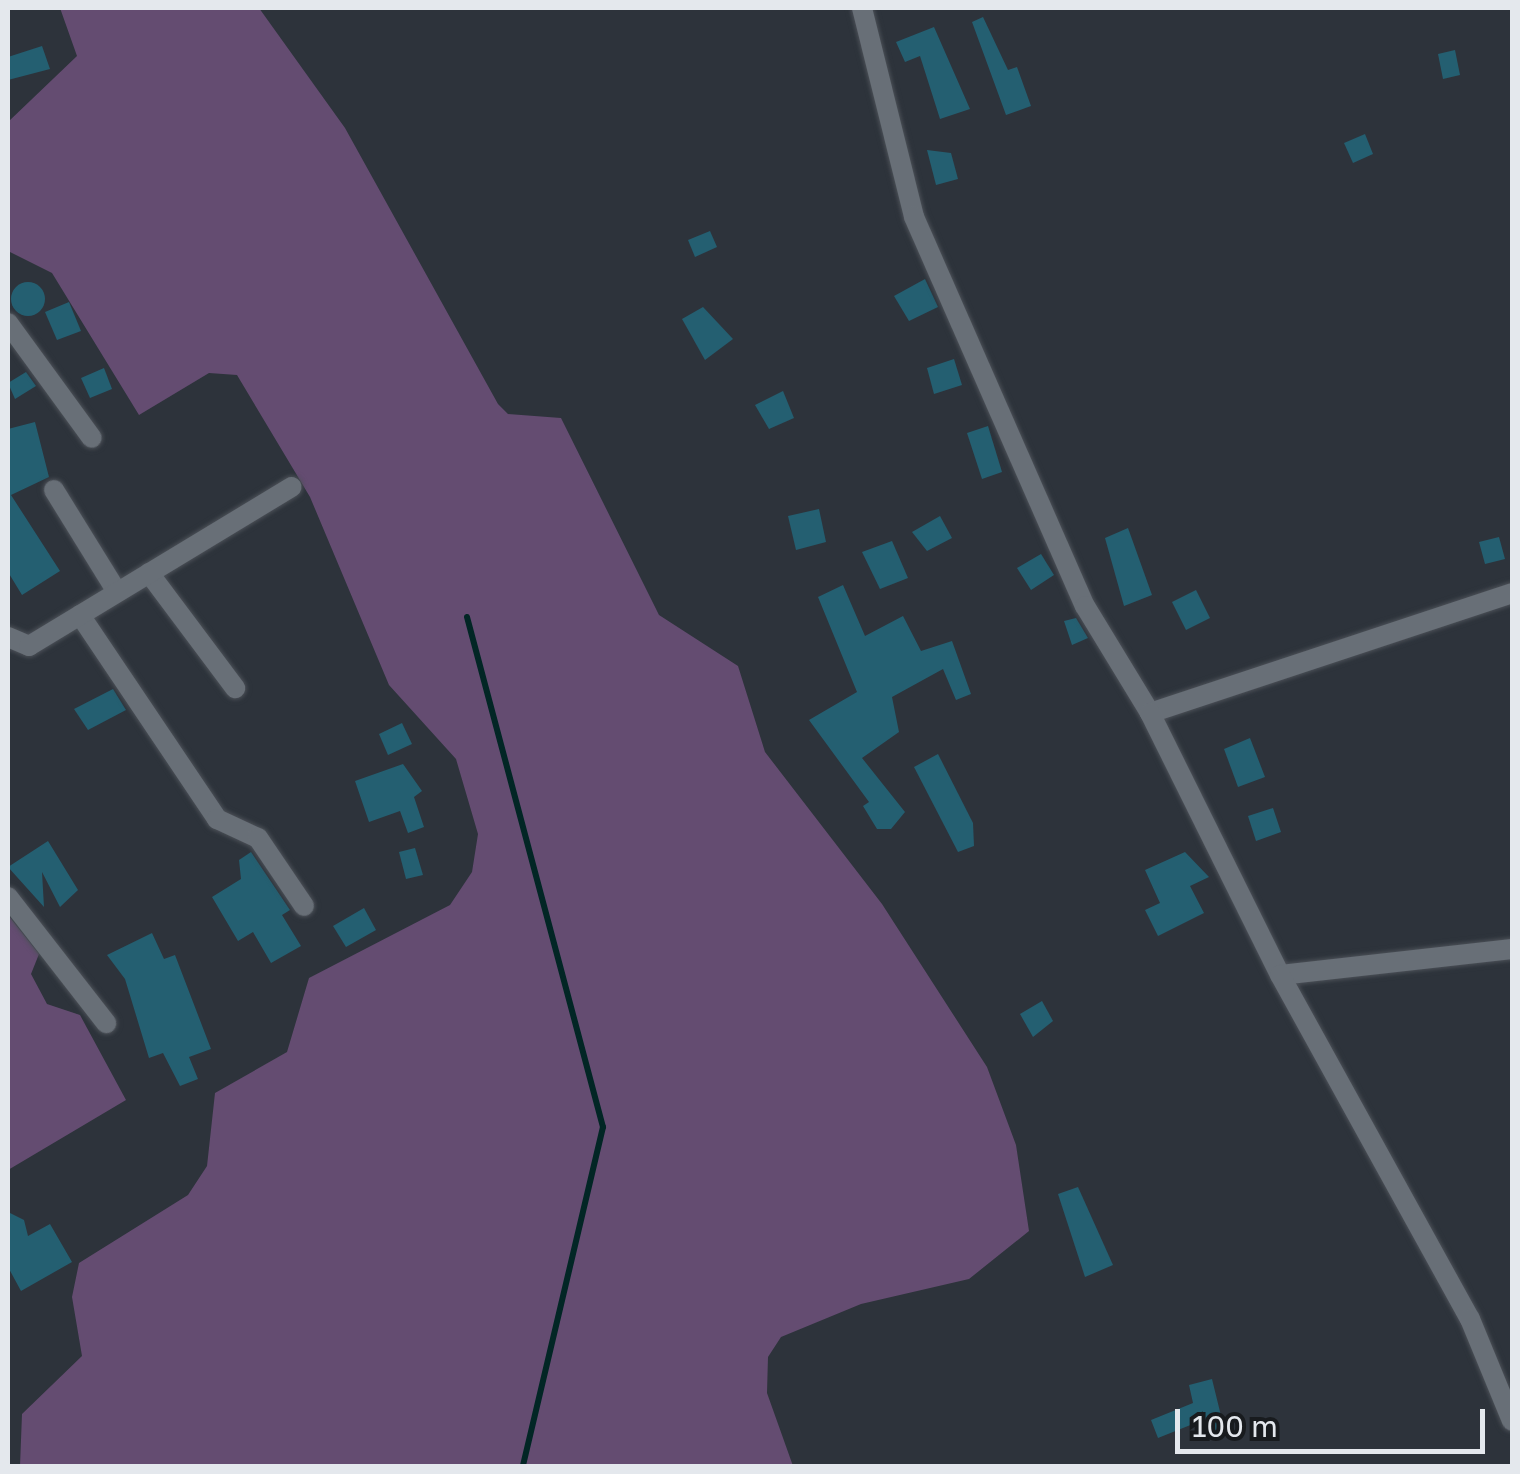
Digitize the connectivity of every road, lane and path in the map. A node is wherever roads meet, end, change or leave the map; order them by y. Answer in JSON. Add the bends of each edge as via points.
{"nodes":[{"id":1,"x":862,"y":8,"type":"edge"},
{"id":2,"x":8,"y":322,"type":"edge"},
{"id":3,"x":92,"y":438,"type":"dead end"},
{"id":4,"x":292,"y":487,"type":"dead end"},
{"id":5,"x":54,"y":490,"type":"dead end"},
{"id":6,"x":149,"y":573,"type":"junction"},
{"id":7,"x":117,"y":592,"type":"junction"},
{"id":8,"x":1512,"y":593,"type":"edge"},
{"id":9,"x":80,"y":615,"type":"junction"},
{"id":10,"x":8,"y":637,"type":"edge"},
{"id":11,"x":235,"y":688,"type":"dead end"},
{"id":12,"x":1150,"y":713,"type":"junction"},
{"id":13,"x":8,"y":897,"type":"edge"},
{"id":14,"x":304,"y":906,"type":"dead end"},
{"id":15,"x":1512,"y":948,"type":"edge"},
{"id":16,"x":1280,"y":975,"type":"junction"},
{"id":17,"x":106,"y":1023,"type":"dead end"},
{"id":18,"x":1512,"y":1422,"type":"edge"}],
"edges":[{"from":1,"to":12,"type":"street","via":[[914,217],[1084,606]]},
{"from":2,"to":3,"type":"street"},
{"from":4,"to":6,"type":"street"},
{"from":5,"to":7,"type":"street"},
{"from":6,"to":7,"type":"street"},
{"from":6,"to":11,"type":"street"},
{"from":7,"to":9,"type":"street"},
{"from":8,"to":12,"type":"street"},
{"from":9,"to":10,"type":"street","via":[[29,646]]},
{"from":9,"to":14,"type":"street","via":[[217,819],[258,838]]},
{"from":12,"to":16,"type":"street"},
{"from":13,"to":17,"type":"street"},
{"from":15,"to":16,"type":"street"},
{"from":16,"to":18,"type":"street","via":[[1470,1318]]}]}
